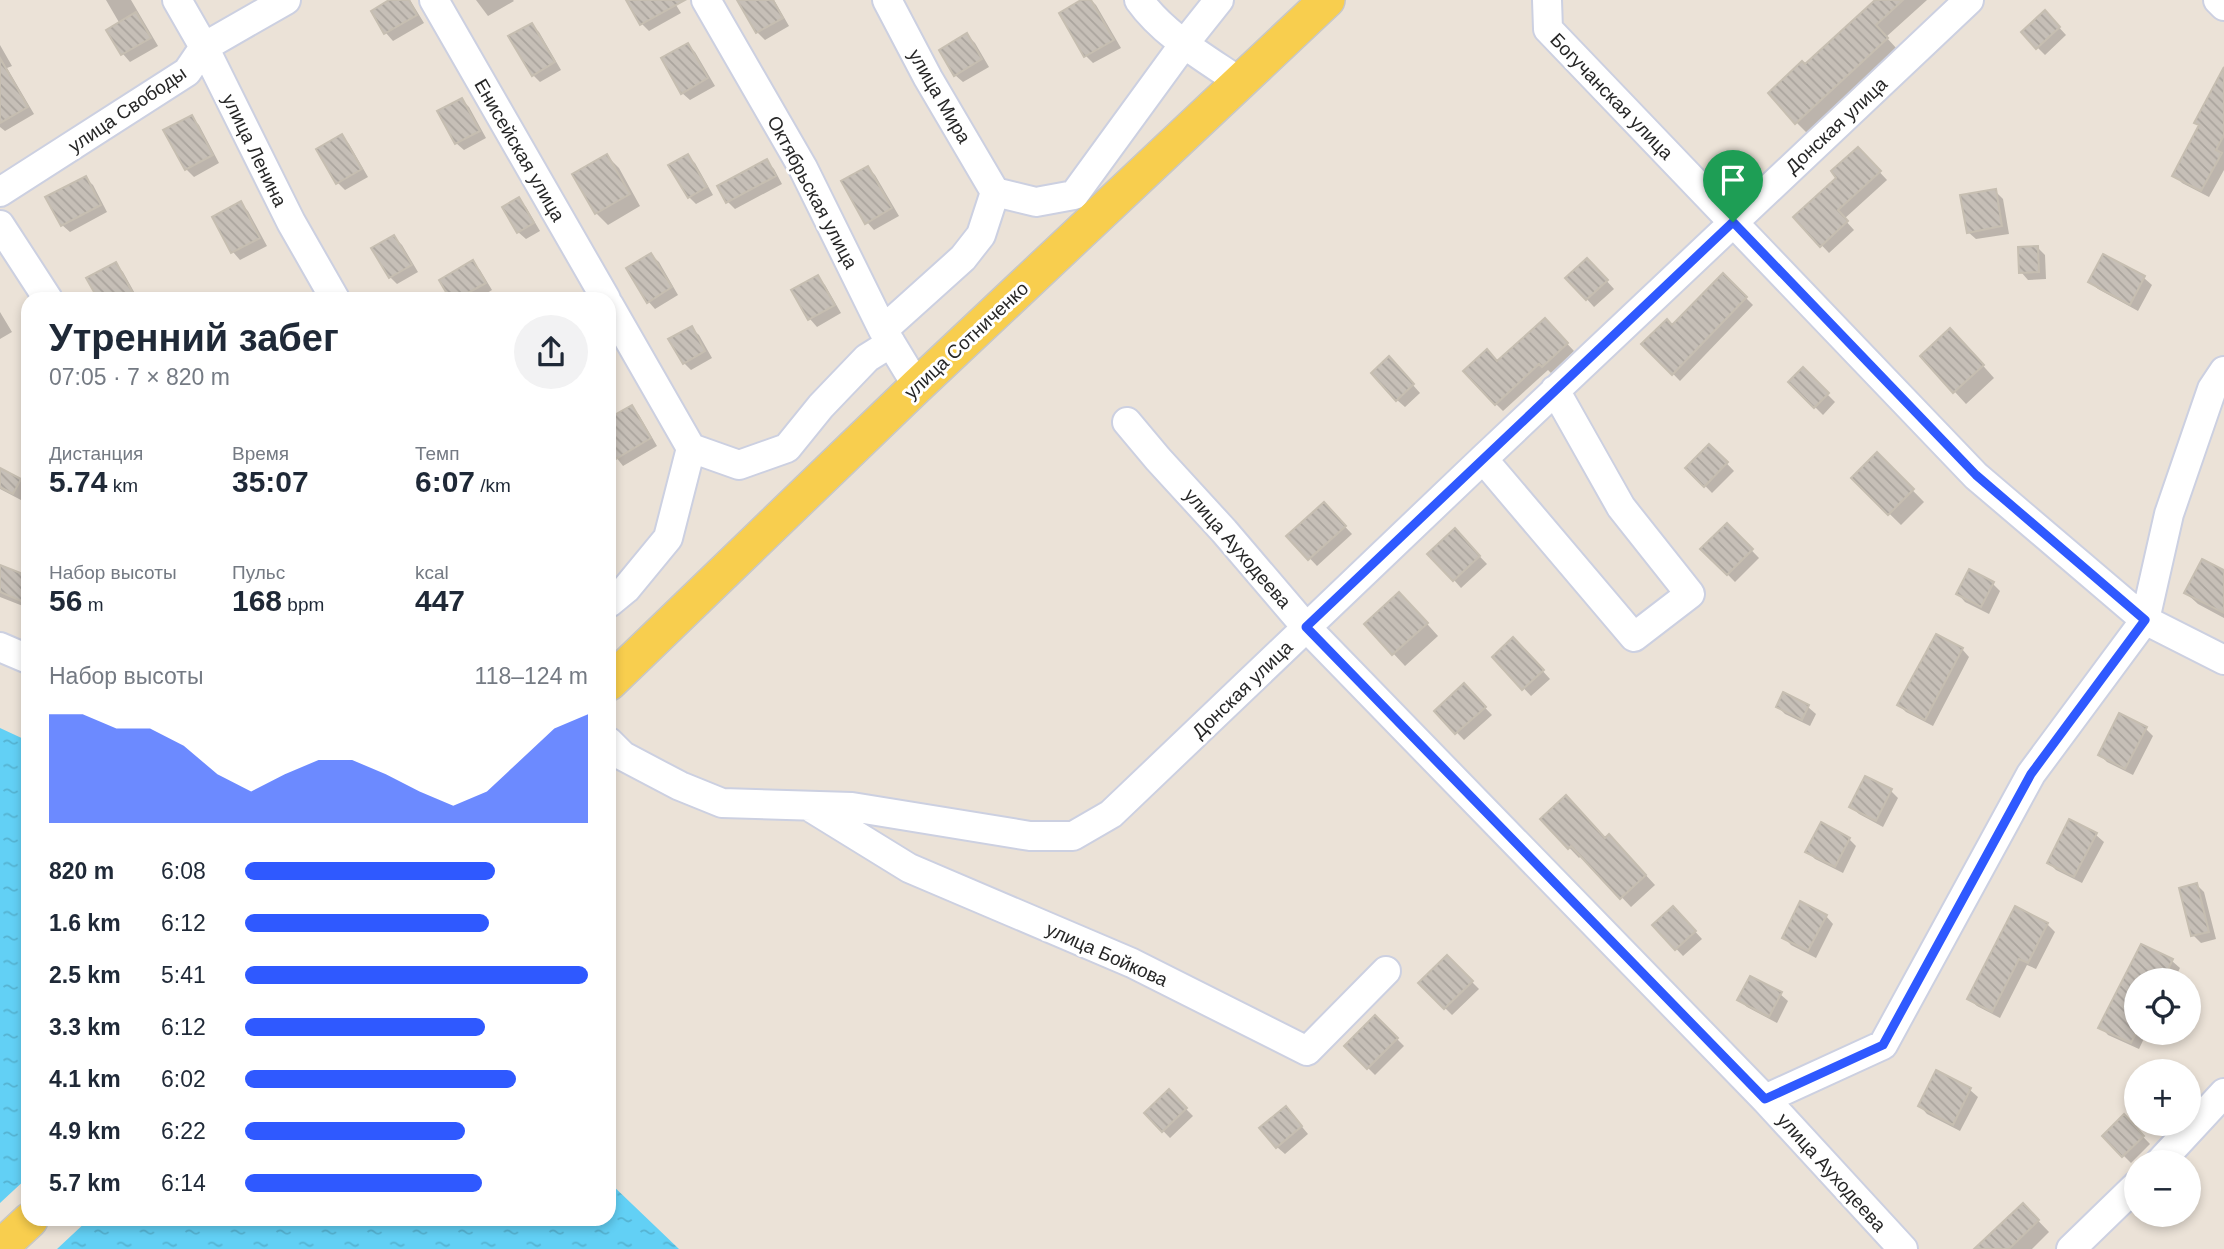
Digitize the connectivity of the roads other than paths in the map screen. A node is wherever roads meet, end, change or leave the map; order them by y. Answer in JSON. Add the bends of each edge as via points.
{"nodes":[{"id":1,"x":177,"y":0,"type":"edge"},
{"id":2,"x":286,"y":0,"type":"edge"},
{"id":3,"x":435,"y":0,"type":"edge"},
{"id":4,"x":706,"y":0,"type":"edge"},
{"id":5,"x":887,"y":0,"type":"edge"},
{"id":6,"x":1139,"y":0,"type":"edge"},
{"id":7,"x":1219,"y":0,"type":"edge"},
{"id":8,"x":1327,"y":0,"type":"edge"},
{"id":9,"x":1547,"y":0,"type":"edge"},
{"id":10,"x":1969,"y":0,"type":"edge"},
{"id":11,"x":2218,"y":0,"type":"edge"},
{"id":12,"x":2224,"y":6,"type":"edge"},
{"id":13,"x":1184,"y":44,"type":"junction"},
{"id":14,"x":204,"y":47,"type":"junction"},
{"id":15,"x":1240,"y":82,"type":"junction"},
{"id":16,"x":0,"y":192,"type":"edge"},
{"id":17,"x":995,"y":192,"type":"junction"},
{"id":18,"x":1733,"y":222,"type":"junction"},
{"id":19,"x":0,"y":225,"type":"edge"},
{"id":20,"x":43,"y":292,"type":"edge"},
{"id":21,"x":331,"y":292,"type":"edge"},
{"id":22,"x":602,"y":292,"type":"edge"},
{"id":23,"x":616,"y":317,"type":"edge"},
{"id":24,"x":887,"y":336,"type":"junction"},
{"id":25,"x":2224,"y":371,"type":"edge"},
{"id":26,"x":917,"y":386,"type":"junction"},
{"id":27,"x":1555,"y":390,"type":"junction"},
{"id":28,"x":1127,"y":422,"type":"dead end"},
{"id":29,"x":691,"y":448,"type":"junction"},
{"id":30,"x":1483,"y":459,"type":"junction"},
{"id":31,"x":616,"y":597,"type":"edge"},
{"id":32,"x":2145,"y":620,"type":"junction"},
{"id":33,"x":1306,"y":627,"type":"junction"},
{"id":34,"x":0,"y":647,"type":"edge"},
{"id":35,"x":21,"y":656,"type":"edge"},
{"id":36,"x":2224,"y":660,"type":"edge"},
{"id":37,"x":616,"y":676,"type":"edge"},
{"id":38,"x":616,"y":750,"type":"edge"},
{"id":39,"x":807,"y":806,"type":"junction"},
{"id":40,"x":1386,"y":971,"type":"dead end"},
{"id":41,"x":2224,"y":1093,"type":"edge"},
{"id":42,"x":1765,"y":1099,"type":"junction"},
{"id":43,"x":2171,"y":1150,"type":"edge"},
{"id":44,"x":2124,"y":1198,"type":"edge"},
{"id":45,"x":24,"y":1226,"type":"edge"},
{"id":46,"x":0,"y":1248,"type":"edge"},
{"id":47,"x":1903,"y":1249,"type":"edge"},
{"id":48,"x":2071,"y":1249,"type":"edge"}],
"edges":[{"from":1,"to":14,"type":"street","name":"улица Ленина"},
{"from":2,"to":14,"type":"street","name":"улица Свободы"},
{"from":3,"to":22,"type":"street","name":"Енисейская улица"},
{"from":4,"to":24,"type":"street","name":"Октябрьская улица","via":[[803,168]]},
{"from":5,"to":17,"type":"street","name":"улица Мира"},
{"from":6,"to":13,"type":"street"},
{"from":7,"to":13,"type":"street"},
{"from":8,"to":15,"type":"main road","name":"улица Сотниченко"},
{"from":9,"to":18,"type":"street","name":"Богучанская улица","via":[[1548,29]]},
{"from":10,"to":18,"type":"street","name":"Донская улица"},
{"from":11,"to":12,"type":"street"},
{"from":13,"to":15,"type":"street"},
{"from":13,"to":17,"type":"street","via":[[1074,195],[1036,202]]},
{"from":14,"to":16,"type":"street","name":"улица Свободы","via":[[187,72]]},
{"from":14,"to":21,"type":"street","name":"улица Ленина","via":[[290,222]]},
{"from":15,"to":26,"type":"main road","name":"улица Сотниченко"},
{"from":17,"to":24,"type":"street","via":[[981,235],[964,258]]},
{"from":18,"to":27,"type":"street","name":"Донская улица"},
{"from":18,"to":32,"type":"street","name":"Богучанская улица","via":[[1976,475]]},
{"from":19,"to":20,"type":"street"},
{"from":23,"to":29,"type":"street"},
{"from":24,"to":26,"type":"street","name":"Октябрьская улица"},
{"from":24,"to":29,"type":"street","via":[[788,448],[739,465]]},
{"from":25,"to":32,"type":"street","via":[[2212,389],[2169,514]]},
{"from":26,"to":37,"type":"main road","name":"улица Сотниченко"},
{"from":27,"to":30,"type":"street","name":"Донская улица"},
{"from":27,"to":30,"type":"street","via":[[1621,507],[1690,594],[1634,636]]},
{"from":28,"to":33,"type":"street","name":"улица Ауходеева"},
{"from":29,"to":31,"type":"street","via":[[668,538]]},
{"from":30,"to":33,"type":"street","name":"Донская улица"},
{"from":32,"to":36,"type":"street","name":"Богучанская улица"},
{"from":32,"to":42,"type":"street","via":[[2031,774],[1883,1045]]},
{"from":33,"to":39,"type":"street","name":"Донская улица","via":[[1111,814],[1073,836],[1030,836],[852,807]]},
{"from":33,"to":42,"type":"street","name":"улица Ауходеева"},
{"from":34,"to":35,"type":"street"},
{"from":38,"to":39,"type":"street","name":"Донская улица","via":[[668,780],[722,803]]},
{"from":39,"to":40,"type":"street","name":"улица Бойкова","via":[[908,868],[1132,963],[1307,1051]]},
{"from":41,"to":43,"type":"street"},
{"from":42,"to":47,"type":"street","name":"улица Ауходеева"},
{"from":44,"to":48,"type":"street"},
{"from":45,"to":46,"type":"main road"}]}
